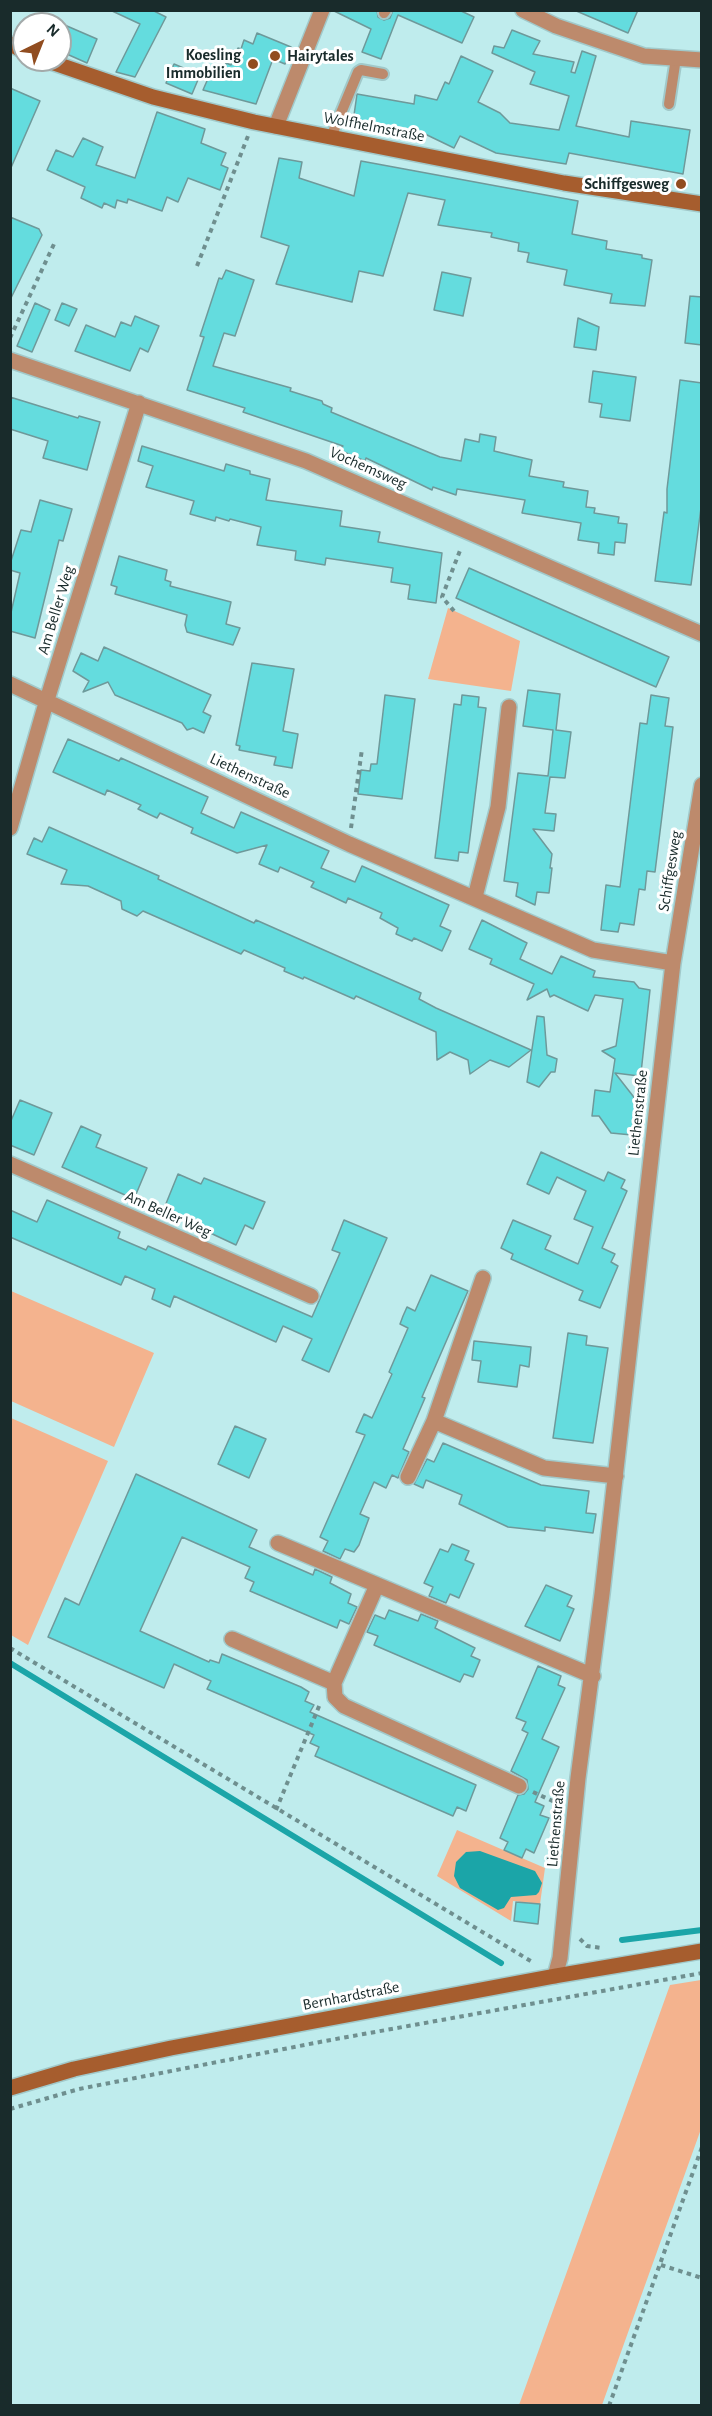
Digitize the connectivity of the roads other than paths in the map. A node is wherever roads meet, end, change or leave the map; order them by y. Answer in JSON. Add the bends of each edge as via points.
{"nodes":[{"id":1,"x":322,"y":10,"type":"edge"},
{"id":2,"x":523,"y":10,"type":"edge"},
{"id":3,"x":676,"y":58,"type":"junction"},
{"id":4,"x":702,"y":60,"type":"edge"},
{"id":5,"x":72,"y":69,"type":"edge"},
{"id":6,"x":384,"y":74,"type":"dead end"},
{"id":7,"x":669,"y":104,"type":"dead end"},
{"id":8,"x":276,"y":126,"type":"junction"},
{"id":9,"x":332,"y":137,"type":"junction"},
{"id":10,"x":702,"y":204,"type":"edge"},
{"id":11,"x":10,"y":360,"type":"edge"},
{"id":12,"x":139,"y":403,"type":"junction"},
{"id":13,"x":702,"y":634,"type":"edge"},
{"id":14,"x":10,"y":684,"type":"edge"},
{"id":15,"x":46,"y":703,"type":"junction"},
{"id":16,"x":509,"y":707,"type":"dead end"},
{"id":17,"x":702,"y":785,"type":"edge"},
{"id":18,"x":10,"y":828,"type":"edge"},
{"id":19,"x":475,"y":897,"type":"junction"},
{"id":20,"x":673,"y":963,"type":"junction"},
{"id":21,"x":10,"y":1164,"type":"edge"},
{"id":22,"x":483,"y":1278,"type":"dead end"},
{"id":23,"x":311,"y":1296,"type":"dead end"},
{"id":24,"x":434,"y":1421,"type":"junction"},
{"id":25,"x":615,"y":1476,"type":"junction"},
{"id":26,"x":408,"y":1477,"type":"dead end"},
{"id":27,"x":278,"y":1543,"type":"dead end"},
{"id":28,"x":377,"y":1585,"type":"junction"},
{"id":29,"x":232,"y":1639,"type":"dead end"},
{"id":30,"x":592,"y":1676,"type":"junction"},
{"id":31,"x":331,"y":1682,"type":"junction"},
{"id":32,"x":519,"y":1786,"type":"road end"},
{"id":33,"x":702,"y":1951,"type":"edge"},
{"id":34,"x":555,"y":1976,"type":"junction"},
{"id":35,"x":10,"y":2088,"type":"edge"}],
"edges":[{"from":1,"to":8,"type":"street"},
{"from":2,"to":3,"type":"street","via":[[556,26],[644,56]]},
{"from":3,"to":4,"type":"street"},
{"from":3,"to":7,"type":"lane"},
{"from":5,"to":8,"type":"street","name":"Wolfhelmstraße","via":[[153,97]]},
{"from":6,"to":9,"type":"lane","via":[[358,72]]},
{"from":8,"to":9,"type":"street","name":"Wolfhelmstraße"},
{"from":9,"to":10,"type":"street","name":"Wolfhelmstraße","via":[[564,183]]},
{"from":11,"to":12,"type":"street","name":"Vochemsweg"},
{"from":12,"to":13,"type":"street","name":"Vochemsweg","via":[[306,460]]},
{"from":12,"to":15,"type":"street","name":"Am Beller Weg"},
{"from":14,"to":15,"type":"street","name":"Liethenstraße"},
{"from":15,"to":18,"type":"street","name":"Am Beller Weg"},
{"from":15,"to":19,"type":"street","name":"Liethenstraße","via":[[349,844]]},
{"from":16,"to":19,"type":"street","via":[[498,807]]},
{"from":17,"to":20,"type":"street","name":"Schiffgesweg"},
{"from":19,"to":20,"type":"street","name":"Liethenstraße","via":[[593,950]]},
{"from":20,"to":25,"type":"street","name":"Liethenstraße"},
{"from":21,"to":23,"type":"street","name":"Am Beller Weg"},
{"from":22,"to":24,"type":"street"},
{"from":24,"to":25,"type":"street","via":[[544,1468]]},
{"from":24,"to":26,"type":"street"},
{"from":25,"to":30,"type":"street","name":"Liethenstraße"},
{"from":27,"to":28,"type":"street"},
{"from":28,"to":30,"type":"street"},
{"from":28,"to":31,"type":"street"},
{"from":29,"to":31,"type":"street"},
{"from":30,"to":34,"type":"street","name":"Liethenstraße"},
{"from":31,"to":32,"type":"street","via":[[335,1697],[344,1706]]},
{"from":33,"to":34,"type":"street","name":"Bernhardstraße"},
{"from":34,"to":35,"type":"street","name":"Bernhardstraße","via":[[171,2048],[74,2069]]}]}
